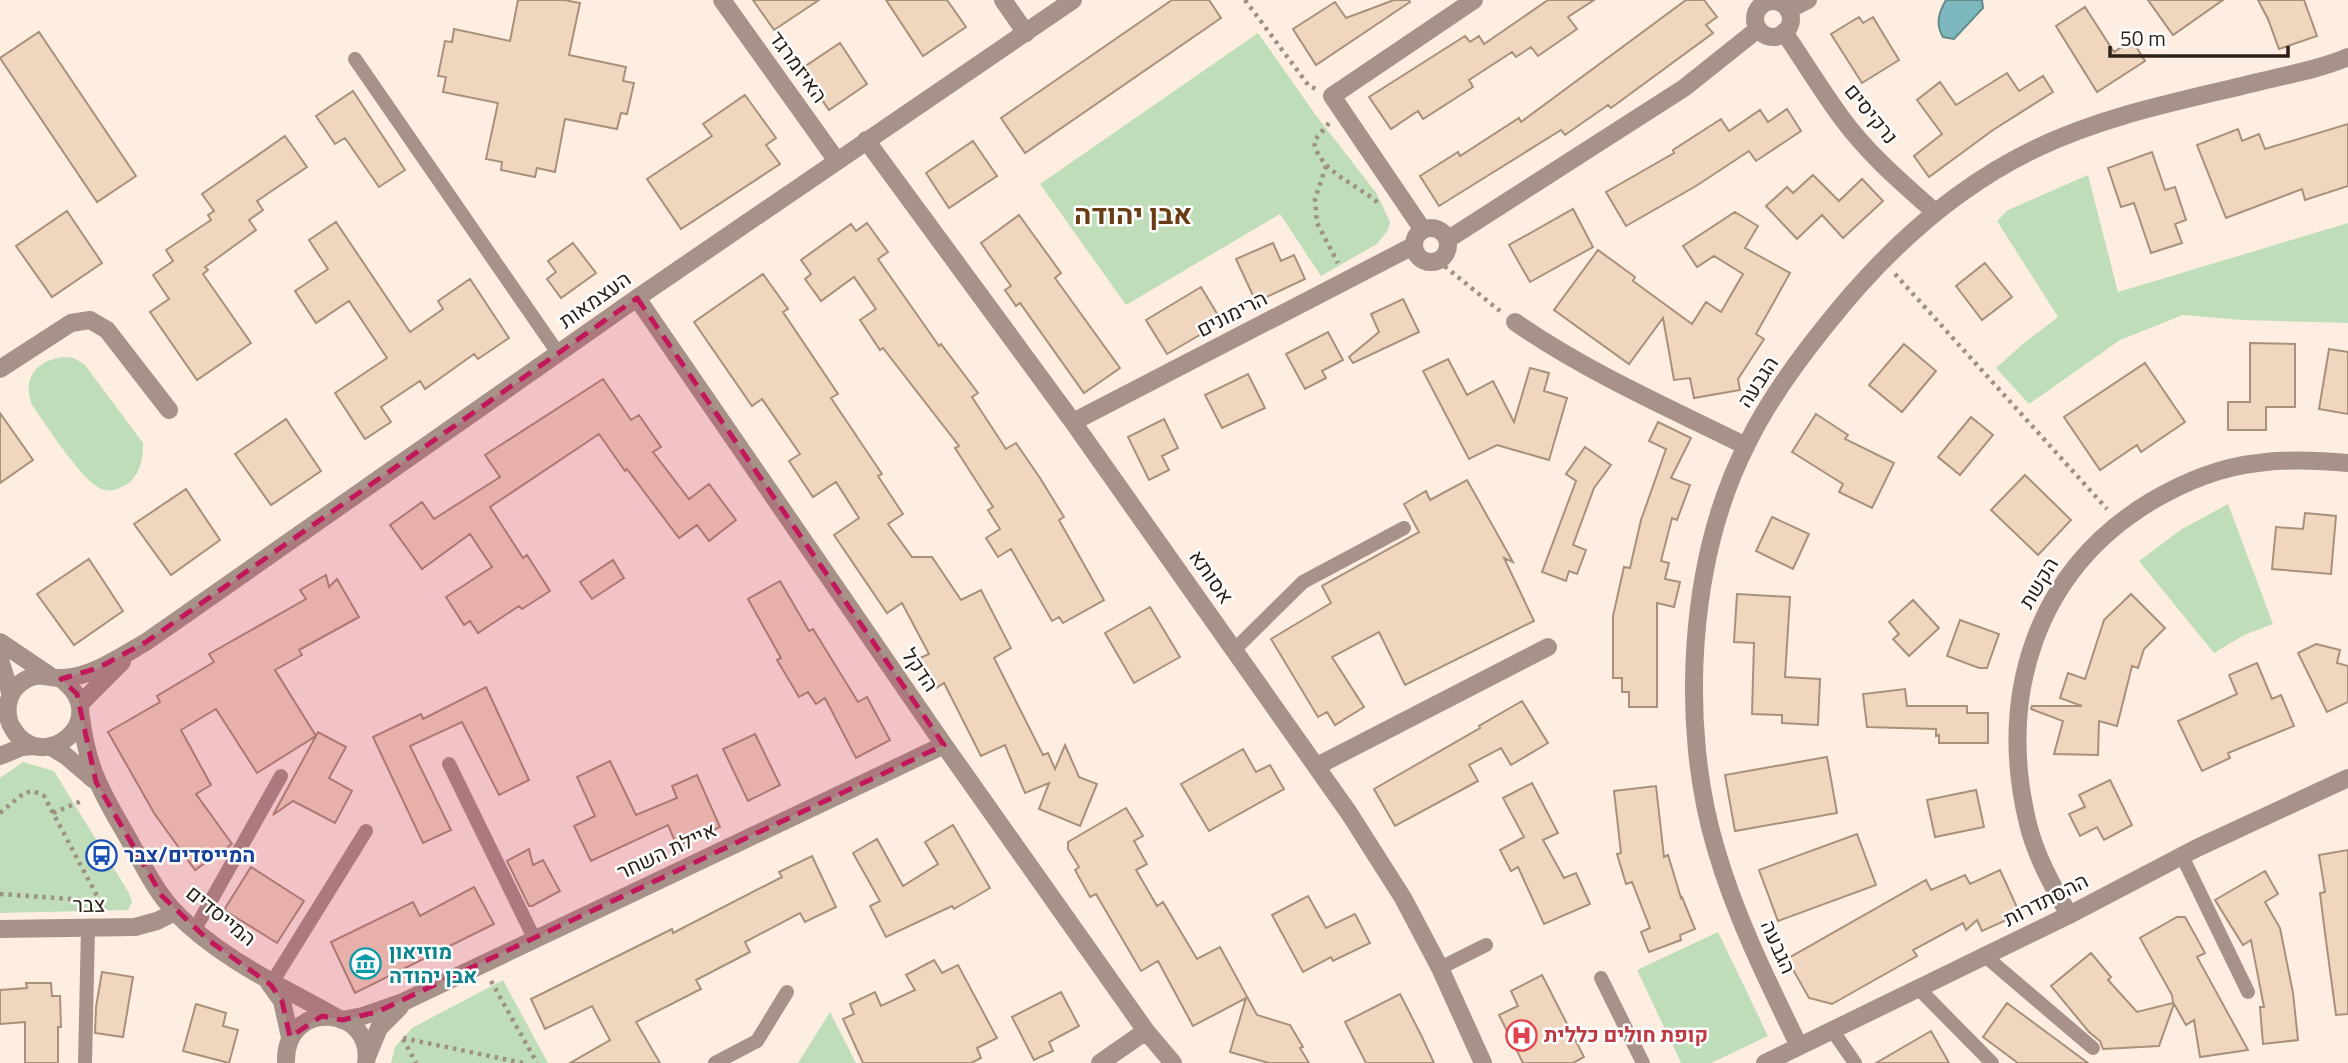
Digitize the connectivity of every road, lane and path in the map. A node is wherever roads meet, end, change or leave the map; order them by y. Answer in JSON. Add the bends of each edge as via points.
{"nodes":[{"id":1,"x":722,"y":0,"type":"edge"},
{"id":2,"x":1003,"y":0,"type":"edge"},
{"id":3,"x":1073,"y":0,"type":"edge"},
{"id":4,"x":1245,"y":0,"type":"edge"},
{"id":5,"x":1474,"y":0,"type":"edge"},
{"id":6,"x":1808,"y":0,"type":"edge"},
{"id":7,"x":1759,"y":3,"type":"edge"},
{"id":8,"x":1788,"y":10,"type":"junction"},
{"id":9,"x":1758,"y":29,"type":"junction"},
{"id":10,"x":1784,"y":32,"type":"junction"},
{"id":11,"x":1026,"y":33,"type":"junction"},
{"id":12,"x":2348,"y":57,"type":"edge"},
{"id":13,"x":355,"y":59,"type":"dead end"},
{"id":14,"x":1337,"y":103,"type":"junction"},
{"id":15,"x":866,"y":139,"type":"junction"},
{"id":16,"x":837,"y":161,"type":"junction"},
{"id":17,"x":1326,"y":166,"type":"junction"},
{"id":18,"x":1387,"y":212,"type":"dead end"},
{"id":19,"x":1935,"y":212,"type":"junction"},
{"id":20,"x":1423,"y":230,"type":"junction"},
{"id":21,"x":1447,"y":240,"type":"junction"},
{"id":22,"x":1413,"y":246,"type":"junction"},
{"id":23,"x":1882,"y":260,"type":"junction"},
{"id":24,"x":1438,"y":261,"type":"junction"},
{"id":25,"x":1348,"y":280,"type":"junction"},
{"id":26,"x":637,"y":298,"type":"junction"},
{"id":27,"x":1515,"y":322,"type":"joint"},
{"id":28,"x":558,"y":353,"type":"junction"},
{"id":29,"x":0,"y":369,"type":"edge"},
{"id":30,"x":169,"y":410,"type":"dead end"},
{"id":31,"x":1073,"y":422,"type":"junction"},
{"id":32,"x":1746,"y":446,"type":"junction"},
{"id":33,"x":2348,"y":463,"type":"edge"},
{"id":34,"x":2119,"y":523,"type":"junction"},
{"id":35,"x":1404,"y":528,"type":"dead end"},
{"id":36,"x":0,"y":642,"type":"edge"},
{"id":37,"x":146,"y":642,"type":"junction"},
{"id":38,"x":1548,"y":647,"type":"dead end"},
{"id":39,"x":1234,"y":650,"type":"junction"},
{"id":40,"x":0,"y":660,"type":"edge"},
{"id":41,"x":55,"y":677,"type":"junction"},
{"id":42,"x":11,"y":695,"type":"junction"},
{"id":43,"x":80,"y":709,"type":"junction"},
{"id":44,"x":8,"y":715,"type":"junction"},
{"id":45,"x":0,"y":739,"type":"edge"},
{"id":46,"x":944,"y":744,"type":"junction"},
{"id":47,"x":42,"y":746,"type":"junction"},
{"id":48,"x":0,"y":756,"type":"edge"},
{"id":49,"x":449,"y":764,"type":"dead end"},
{"id":50,"x":1317,"y":766,"type":"junction"},
{"id":51,"x":281,"y":776,"type":"dead end"},
{"id":52,"x":2348,"y":778,"type":"edge"},
{"id":53,"x":99,"y":787,"type":"junction"},
{"id":54,"x":0,"y":813,"type":"edge"},
{"id":55,"x":53,"y":813,"type":"junction"},
{"id":56,"x":366,"y":831,"type":"dead end"},
{"id":57,"x":2182,"y":856,"type":"junction"},
{"id":58,"x":0,"y":894,"type":"edge"},
{"id":59,"x":100,"y":901,"type":"junction"},
{"id":60,"x":175,"y":912,"type":"junction"},
{"id":61,"x":2069,"y":915,"type":"junction"},
{"id":62,"x":88,"y":928,"type":"junction"},
{"id":63,"x":114,"y":928,"type":"junction"},
{"id":64,"x":0,"y":929,"type":"edge"},
{"id":65,"x":195,"y":929,"type":"junction"},
{"id":66,"x":535,"y":940,"type":"junction"},
{"id":67,"x":1486,"y":945,"type":"dead end"},
{"id":68,"x":1985,"y":956,"type":"junction"},
{"id":69,"x":482,"y":964,"type":"junction"},
{"id":70,"x":1440,"y":968,"type":"junction"},
{"id":71,"x":266,"y":977,"type":"junction"},
{"id":72,"x":1601,"y":978,"type":"dead end"},
{"id":73,"x":1919,"y":988,"type":"junction"},
{"id":74,"x":787,"y":992,"type":"dead end"},
{"id":75,"x":2248,"y":992,"type":"dead end"},
{"id":76,"x":411,"y":998,"type":"junction"},
{"id":77,"x":390,"y":1016,"type":"junction"},
{"id":78,"x":339,"y":1018,"type":"junction"},
{"id":79,"x":1832,"y":1030,"type":"junction"},
{"id":80,"x":1146,"y":1031,"type":"junction"},
{"id":81,"x":402,"y":1038,"type":"junction"},
{"id":82,"x":1799,"y":1046,"type":"junction"},
{"id":83,"x":2093,"y":1048,"type":"dead end"},
{"id":84,"x":286,"y":1053,"type":"edge"},
{"id":85,"x":367,"y":1060,"type":"edge"},
{"id":86,"x":85,"y":1063,"type":"edge"},
{"id":87,"x":416,"y":1063,"type":"edge"},
{"id":88,"x":523,"y":1063,"type":"edge"},
{"id":89,"x":537,"y":1063,"type":"edge"},
{"id":90,"x":715,"y":1063,"type":"edge"},
{"id":91,"x":1100,"y":1063,"type":"edge"},
{"id":92,"x":1173,"y":1063,"type":"edge"},
{"id":93,"x":1483,"y":1063,"type":"edge"},
{"id":94,"x":1643,"y":1063,"type":"edge"},
{"id":95,"x":1765,"y":1063,"type":"edge"},
{"id":96,"x":1855,"y":1063,"type":"edge"},
{"id":97,"x":1992,"y":1063,"type":"edge"}],
"edges":[{"from":1,"to":16,"type":"street","name":"האיזמרגד"},
{"from":2,"to":11,"type":"street"},
{"from":3,"to":11,"type":"street","name":"העצמאות"},
{"from":4,"to":14,"type":"path","via":[[1310,86]]},
{"from":5,"to":14,"type":"street"},
{"from":6,"to":8,"type":"street"},
{"from":7,"to":8,"type":"street","via":[[1779,2]]},
{"from":7,"to":9,"type":"street"},
{"from":8,"to":10,"type":"street","via":[[1790,22]]},
{"from":9,"to":10,"type":"street","via":[[1769,36]]},
{"from":9,"to":21,"type":"street","via":[[1684,88]]},
{"from":10,"to":19,"type":"street","name":"נרקיסים","via":[[1849,127]]},
{"from":11,"to":15,"type":"street","name":"העצמאות"},
{"from":12,"to":19,"type":"street","name":"הגבעה","via":[[2087,127],[2034,149]]},
{"from":13,"to":28,"type":"lane"},
{"from":14,"to":17,"type":"path","via":[[1314,141],[1315,152]]},
{"from":14,"to":20,"type":"street"},
{"from":15,"to":16,"type":"street","name":"העצמאות"},
{"from":15,"to":31,"type":"street","name":"אסותא"},
{"from":16,"to":26,"type":"street","name":"העצמאות"},
{"from":17,"to":18,"type":"path","via":[[1369,194]]},
{"from":17,"to":25,"type":"path","via":[[1315,199],[1317,223]]},
{"from":19,"to":23,"type":"street","name":"הגבעה"},
{"from":20,"to":21,"type":"street","via":[[1440,231]]},
{"from":20,"to":22,"type":"street"},
{"from":21,"to":24,"type":"street","via":[[1447,252]]},
{"from":22,"to":24,"type":"street","via":[[1423,261]]},
{"from":22,"to":25,"type":"street","name":"הרימונים"},
{"from":23,"to":32,"type":"street","name":"הגבעה","via":[[1817,336]]},
{"from":23,"to":34,"type":"path"},
{"from":24,"to":27,"type":"path"},
{"from":25,"to":31,"type":"street","name":"הרימונים"},
{"from":26,"to":28,"type":"street","name":"העצמאות"},
{"from":26,"to":46,"type":"street","name":"הדקל"},
{"from":27,"to":32,"type":"street","via":[[1557,352]]},
{"from":28,"to":37,"type":"street","name":"העצמאות"},
{"from":29,"to":30,"type":"street","via":[[71,323],[90,320],[107,330]]},
{"from":31,"to":39,"type":"street","name":"אסותא"},
{"from":32,"to":82,"type":"street","name":"הגבעה","via":[[1709,551],[1699,608],[1695,723],[1715,847],[1755,954]]},
{"from":33,"to":34,"type":"street","name":"הקשת","via":[[2297,460],[2216,472],[2172,489]]},
{"from":34,"to":61,"type":"street","name":"הקשת","via":[[2064,578],[2042,619],[2019,702],[2021,792],[2029,827],[2046,874]]},
{"from":35,"to":39,"type":"lane","via":[[1303,582]]},
{"from":36,"to":41,"type":"street"},
{"from":37,"to":41,"type":"street","name":"העצמאות","via":[[98,668]]},
{"from":37,"to":43,"type":"street","name":"העצמאות","via":[[108,675]]},
{"from":38,"to":50,"type":"street"},
{"from":39,"to":50,"type":"street","name":"אסותא"},
{"from":40,"to":42,"type":"street"},
{"from":41,"to":42,"type":"street","via":[[37,675]]},
{"from":41,"to":43,"type":"street","via":[[71,686]]},
{"from":42,"to":44,"type":"street"},
{"from":43,"to":47,"type":"street","via":[[73,733],[65,741]]},
{"from":43,"to":53,"type":"street","name":"המייסדים","via":[[86,751]]},
{"from":44,"to":45,"type":"street"},
{"from":44,"to":47,"type":"street","via":[[16,734]]},
{"from":46,"to":66,"type":"street","name":"איילת השחר"},
{"from":46,"to":80,"type":"street","name":"הדקל"},
{"from":47,"to":48,"type":"street","via":[[22,747]]},
{"from":47,"to":53,"type":"street","name":"המייסדים","via":[[66,755]]},
{"from":49,"to":66,"type":"lane"},
{"from":50,"to":70,"type":"street","name":"אסותא","via":[[1388,872]]},
{"from":51,"to":65,"type":"lane"},
{"from":52,"to":57,"type":"street","name":"ההסתדרות"},
{"from":53,"to":55,"type":"path"},
{"from":53,"to":60,"type":"street","name":"המייסדים"},
{"from":54,"to":55,"type":"path","via":[[33,791],[44,796]]},
{"from":55,"to":59,"type":"path"},
{"from":56,"to":71,"type":"lane"},
{"from":57,"to":61,"type":"street","name":"ההסתדרות"},
{"from":57,"to":75,"type":"lane"},
{"from":58,"to":59,"type":"path"},
{"from":59,"to":63,"type":"path"},
{"from":60,"to":63,"type":"street","name":"צבר","via":[[145,925]]},
{"from":60,"to":65,"type":"street","name":"המייסדים"},
{"from":61,"to":68,"type":"street","name":"ההסתדרות"},
{"from":62,"to":63,"type":"street","name":"צבר"},
{"from":62,"to":64,"type":"street","name":"צבר"},
{"from":62,"to":86,"type":"lane"},
{"from":65,"to":71,"type":"street","name":"המייסדים"},
{"from":66,"to":69,"type":"street","name":"איילת השחר"},
{"from":67,"to":70,"type":"lane"},
{"from":68,"to":73,"type":"street","name":"ההסתדרות"},
{"from":68,"to":83,"type":"lane"},
{"from":69,"to":76,"type":"street","name":"איילת השחר"},
{"from":69,"to":89,"type":"path"},
{"from":70,"to":93,"type":"street","name":"אסותא"},
{"from":71,"to":78,"type":"street","name":"המייסדים"},
{"from":71,"to":84,"type":"street","name":"המייסדים","via":[[282,1001]]},
{"from":72,"to":94,"type":"lane"},
{"from":73,"to":79,"type":"street","name":"ההסתדרות"},
{"from":73,"to":97,"type":"lane"},
{"from":74,"to":90,"type":"lane","via":[[757,1041]]},
{"from":76,"to":77,"type":"street","name":"איילת השחר"},
{"from":76,"to":78,"type":"street","name":"איילת השחר","via":[[363,1016]]},
{"from":77,"to":81,"type":"path"},
{"from":77,"to":85,"type":"street","name":"איילת השחר","via":[[379,1028]]},
{"from":78,"to":84,"type":"street","name":"איילת השחר","via":[[322,1016],[298,1027]]},
{"from":78,"to":85,"type":"street","name":"המייסדים","via":[[358,1031]]},
{"from":79,"to":82,"type":"street","name":"ההסתדרות"},
{"from":79,"to":96,"type":"lane"},
{"from":80,"to":91,"type":"street"},
{"from":80,"to":92,"type":"street","name":"הדקל"},
{"from":81,"to":87,"type":"path"},
{"from":81,"to":88,"type":"path"},
{"from":82,"to":95,"type":"street","name":"ההסתדרות"}]}
